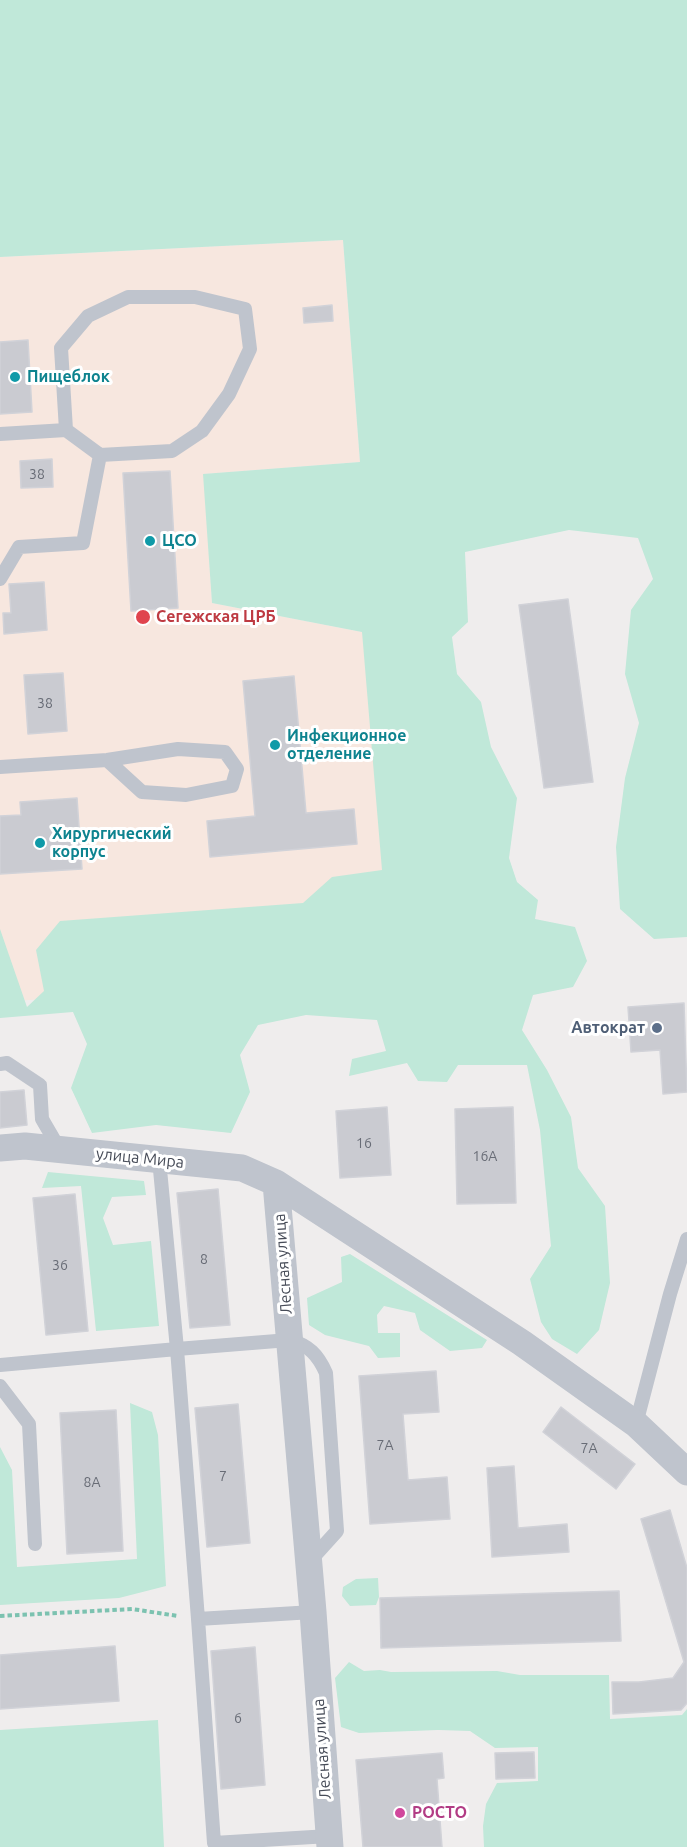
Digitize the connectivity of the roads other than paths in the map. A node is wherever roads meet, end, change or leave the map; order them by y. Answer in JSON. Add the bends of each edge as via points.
{"nodes":[{"id":1,"x":66,"y":430,"type":"junction"},
{"id":2,"x":0,"y":434,"type":"edge"},
{"id":3,"x":100,"y":455,"type":"junction"},
{"id":4,"x":0,"y":579,"type":"edge"},
{"id":5,"x":107,"y":760,"type":"junction"},
{"id":6,"x":0,"y":767,"type":"edge"},
{"id":7,"x":0,"y":1064,"type":"edge"},
{"id":8,"x":0,"y":1148,"type":"edge"},
{"id":9,"x":60,"y":1150,"type":"junction"},
{"id":10,"x":159,"y":1160,"type":"junction"},
{"id":11,"x":276,"y":1183,"type":"junction"},
{"id":12,"x":687,"y":1239,"type":"edge"},
{"id":13,"x":289,"y":1340,"type":"junction"},
{"id":14,"x":177,"y":1349,"type":"junction"},
{"id":15,"x":0,"y":1365,"type":"edge"},
{"id":16,"x":0,"y":1386,"type":"edge"},
{"id":17,"x":636,"y":1424,"type":"junction"},
{"id":18,"x":687,"y":1472,"type":"edge"},
{"id":19,"x":35,"y":1544,"type":"dead end"},
{"id":20,"x":313,"y":1612,"type":"junction"},
{"id":21,"x":198,"y":1619,"type":"junction"},
{"id":22,"x":329,"y":1841,"type":"edge"},
{"id":23,"x":212,"y":1845,"type":"edge"}],
"edges":[{"from":1,"to":2,"type":"lane"},
{"from":1,"to":3,"type":"lane"},
{"from":1,"to":3,"type":"lane","via":[[61,348],[88,316],[128,297],[195,297],[245,309],[250,349],[228,394],[202,431],[172,451]]},
{"from":3,"to":4,"type":"lane","via":[[83,543],[19,547]]},
{"from":5,"to":5,"type":"lane","via":[[178,749],[225,752],[237,769],[232,786],[186,795],[142,792]]},
{"from":5,"to":6,"type":"lane"},
{"from":7,"to":9,"type":"lane","via":[[7,1063],[39,1085],[42,1119]]},
{"from":8,"to":9,"type":"street","name":"улица Мира"},
{"from":9,"to":10,"type":"street","name":"улица Мира"},
{"from":10,"to":11,"type":"street","name":"улица Мира","via":[[242,1168]]},
{"from":10,"to":14,"type":"lane"},
{"from":11,"to":13,"type":"street","name":"Лесная улица"},
{"from":11,"to":17,"type":"street","name":"Лесная улица","via":[[522,1343]]},
{"from":12,"to":17,"type":"lane"},
{"from":13,"to":14,"type":"lane"},
{"from":13,"to":20,"type":"street","name":"Лесная улица"},
{"from":14,"to":15,"type":"lane"},
{"from":14,"to":21,"type":"lane"},
{"from":16,"to":19,"type":"lane","via":[[29,1424]]},
{"from":17,"to":18,"type":"street","name":"Лесная улица"},
{"from":20,"to":21,"type":"lane"},
{"from":20,"to":22,"type":"street","name":"Лесная улица"},
{"from":21,"to":23,"type":"lane"},
{"from":22,"to":23,"type":"lane"}]}
